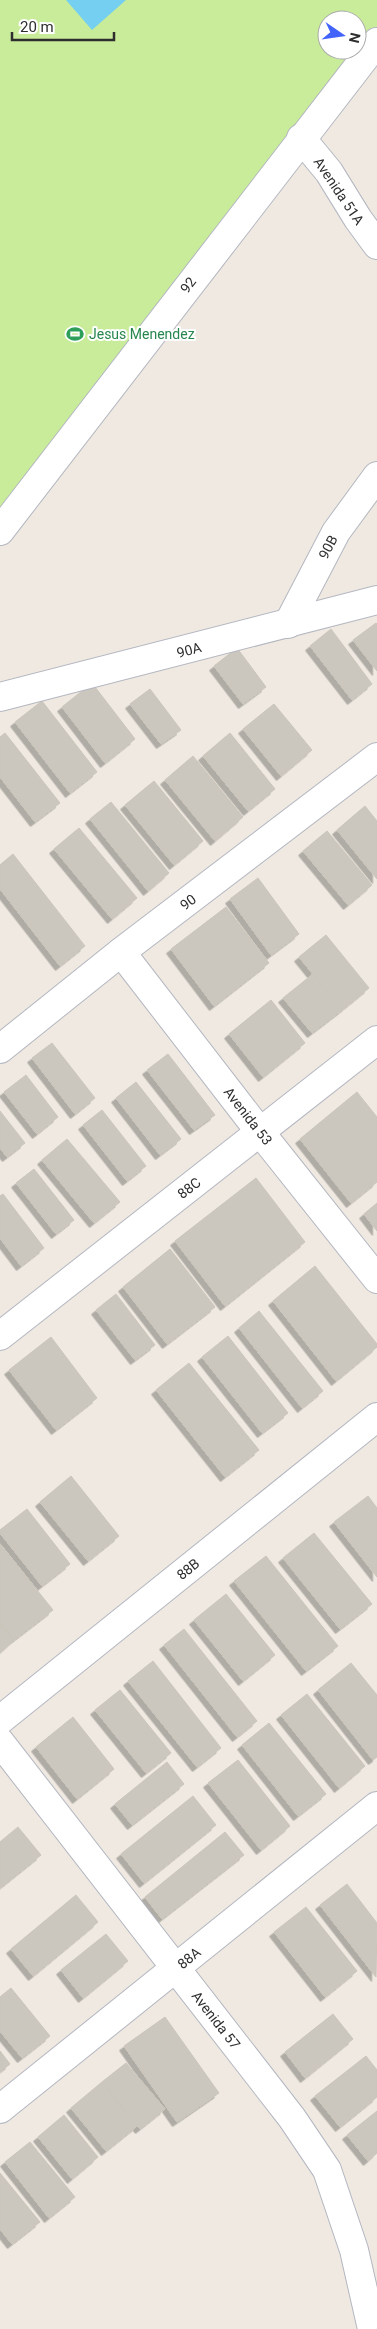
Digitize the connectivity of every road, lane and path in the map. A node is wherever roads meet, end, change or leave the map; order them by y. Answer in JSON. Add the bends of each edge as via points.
{"nodes":[{"id":1,"x":377,"y":42,"type":"edge"},
{"id":2,"x":301,"y":138,"type":"junction"},
{"id":3,"x":377,"y":245,"type":"edge"},
{"id":4,"x":377,"y":476,"type":"edge"},
{"id":5,"x":0,"y":531,"type":"edge"},
{"id":6,"x":377,"y":600,"type":"edge"},
{"id":7,"x":288,"y":624,"type":"junction"},
{"id":8,"x":0,"y":697,"type":"edge"},
{"id":9,"x":377,"y":756,"type":"edge"},
{"id":10,"x":121,"y":952,"type":"junction"},
{"id":11,"x":377,"y":1040,"type":"edge"},
{"id":12,"x":0,"y":1049,"type":"edge"},
{"id":13,"x":260,"y":1132,"type":"junction"},
{"id":14,"x":377,"y":1279,"type":"edge"},
{"id":15,"x":0,"y":1336,"type":"edge"},
{"id":16,"x":377,"y":1417,"type":"edge"},
{"id":17,"x":0,"y":1720,"type":"edge"},
{"id":18,"x":0,"y":1742,"type":"edge"},
{"id":19,"x":377,"y":1806,"type":"edge"},
{"id":20,"x":175,"y":1968,"type":"junction"},
{"id":21,"x":0,"y":2109,"type":"edge"},
{"id":22,"x":372,"y":2329,"type":"edge"}],
"edges":[{"from":1,"to":2,"type":"street","name":"92"},
{"from":2,"to":3,"type":"street","name":"Avenida 51A","via":[[329,172]]},
{"from":2,"to":5,"type":"street","name":"92"},
{"from":4,"to":7,"type":"street","name":"90B","via":[[336,532]]},
{"from":6,"to":7,"type":"street","name":"90A"},
{"from":7,"to":8,"type":"street","name":"90A"},
{"from":9,"to":10,"type":"street","name":"90"},
{"from":10,"to":12,"type":"street","name":"90"},
{"from":10,"to":13,"type":"street","name":"Avenida 53"},
{"from":11,"to":13,"type":"street","name":"88C"},
{"from":13,"to":14,"type":"street","name":"Avenida 53"},
{"from":13,"to":15,"type":"street","name":"88C"},
{"from":16,"to":17,"type":"street","name":"88B"},
{"from":18,"to":20,"type":"street","name":"Avenida 57"},
{"from":19,"to":20,"type":"street","name":"88A"},
{"from":20,"to":21,"type":"street","name":"88A"},
{"from":20,"to":22,"type":"street","name":"Avenida 57","via":[[292,2118],[326,2170],[354,2250]]}]}
